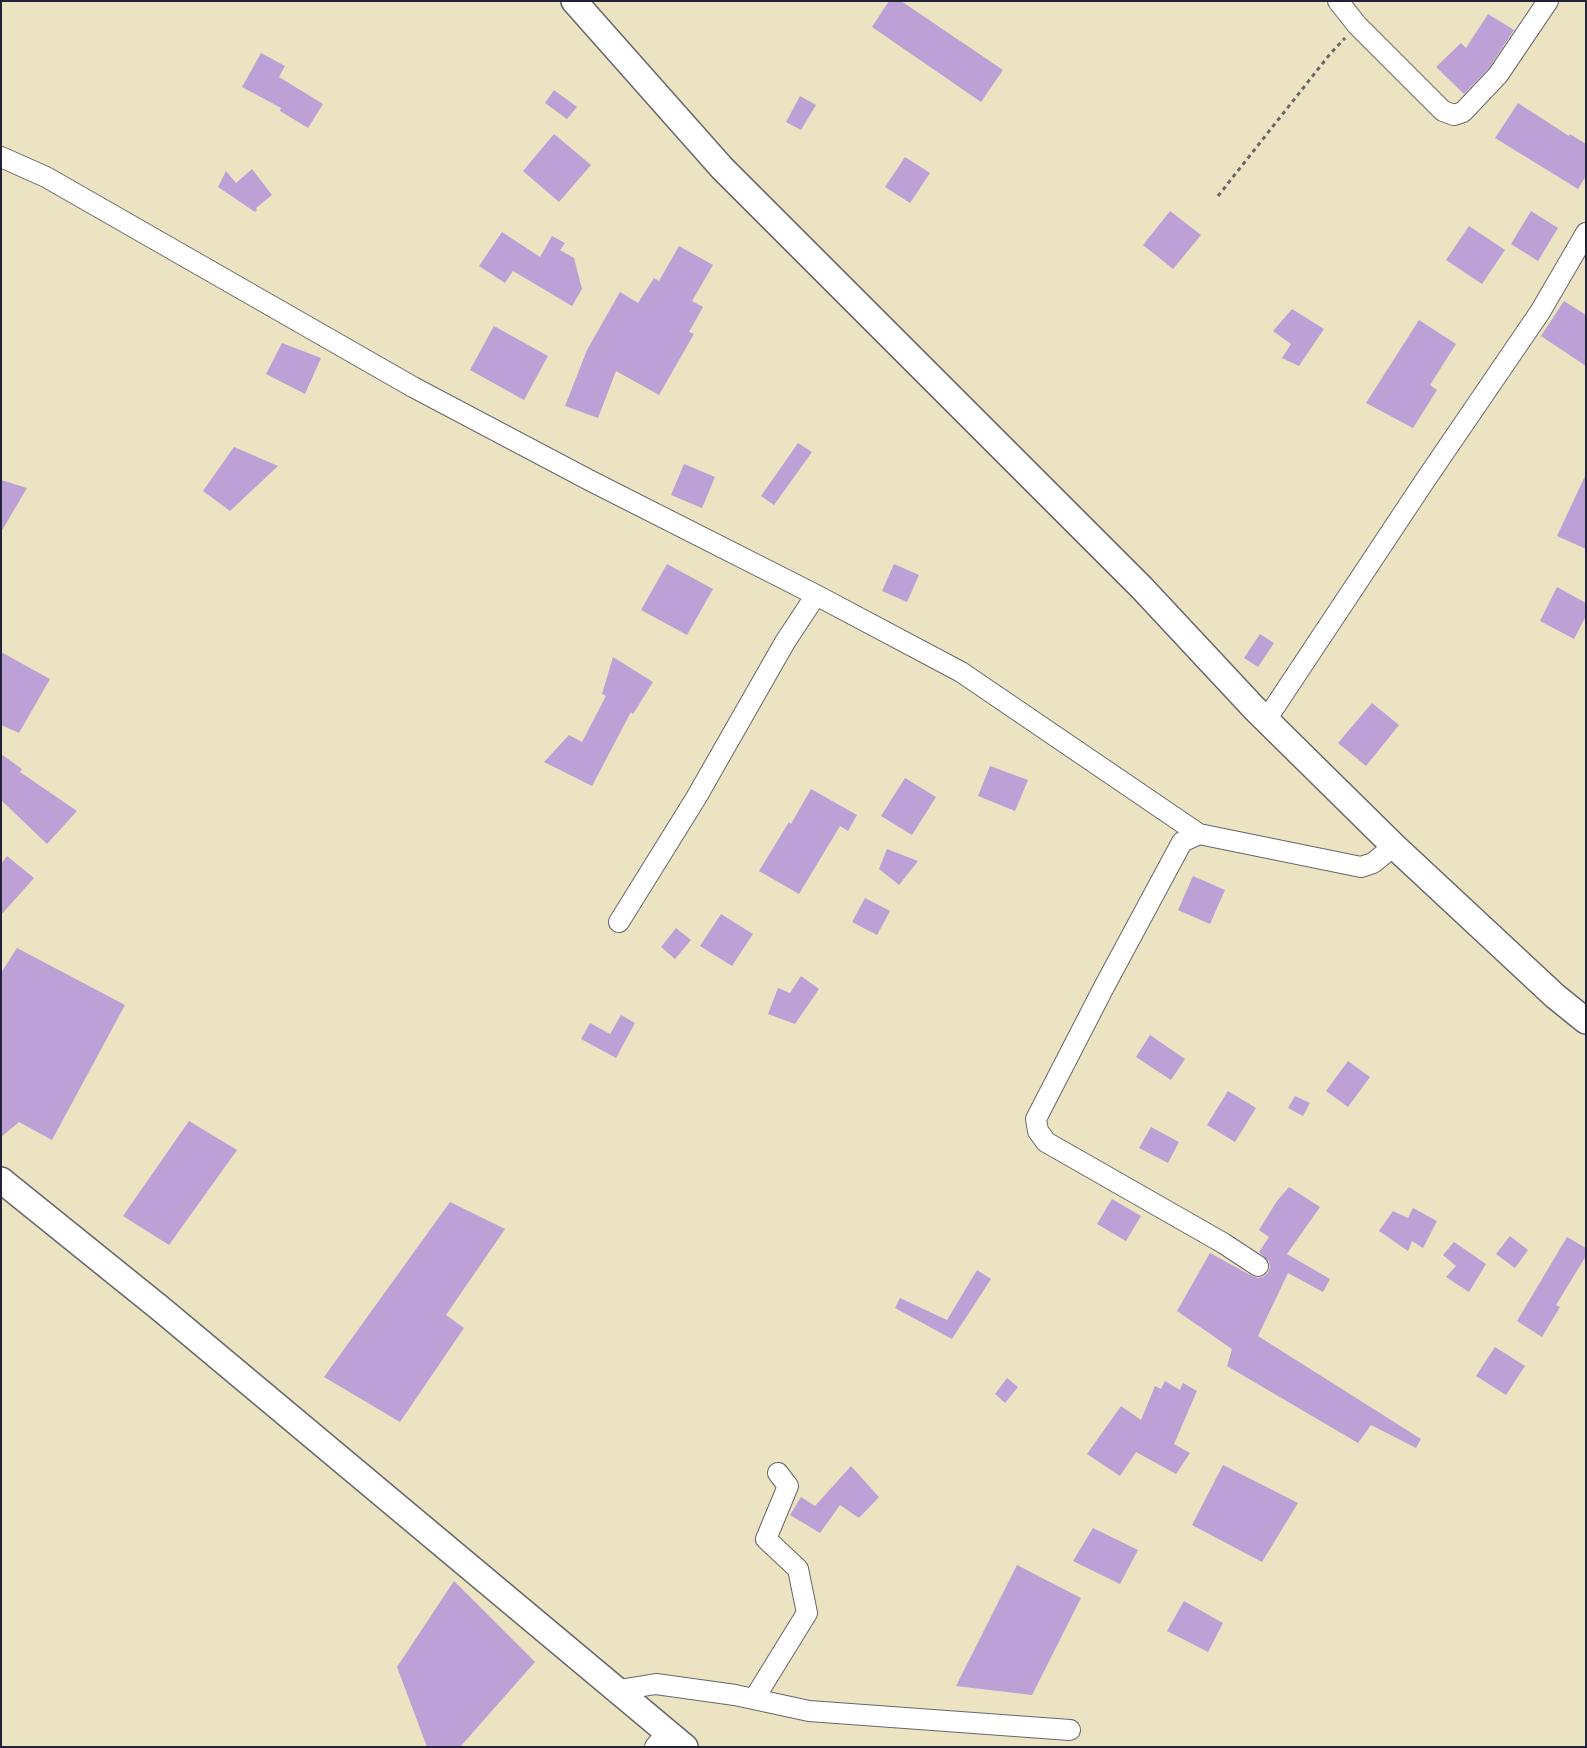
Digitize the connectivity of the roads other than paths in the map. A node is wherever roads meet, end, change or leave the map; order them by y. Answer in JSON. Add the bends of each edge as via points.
{"nodes":[{"id":1,"x":574,"y":1,"type":"edge"},
{"id":2,"x":1338,"y":1,"type":"edge"},
{"id":3,"x":1548,"y":1,"type":"edge"},
{"id":4,"x":1,"y":157,"type":"edge"},
{"id":5,"x":1586,"y":232,"type":"edge"},
{"id":6,"x":816,"y":595,"type":"junction"},
{"id":7,"x":1266,"y":720,"type":"junction"},
{"id":8,"x":1199,"y":834,"type":"junction"},
{"id":9,"x":1394,"y":846,"type":"junction"},
{"id":10,"x":619,"y":922,"type":"dead end"},
{"id":11,"x":1586,"y":1022,"type":"edge"},
{"id":12,"x":1,"y":1180,"type":"edge"},
{"id":13,"x":1258,"y":1266,"type":"dead end"},
{"id":14,"x":778,"y":1473,"type":"dead end"},
{"id":15,"x":619,"y":1690,"type":"junction"},
{"id":16,"x":754,"y":1699,"type":"junction"},
{"id":17,"x":1070,"y":1730,"type":"dead end"},
{"id":18,"x":669,"y":1742,"type":"edge"}],
"edges":[{"from":1,"to":7,"type":"street","via":[[722,168],[1142,588]]},
{"from":2,"to":3,"type":"street","via":[[1357,25],[1443,112],[1454,115],[1463,112],[1498,75]]},
{"from":4,"to":6,"type":"street","via":[[46,178],[422,391]]},
{"from":5,"to":7,"type":"street","via":[[1540,312]]},
{"from":6,"to":8,"type":"street","via":[[961,672]]},
{"from":6,"to":10,"type":"street"},
{"from":7,"to":9,"type":"street"},
{"from":8,"to":9,"type":"street","via":[[1361,867],[1373,863]]},
{"from":8,"to":13,"type":"street","via":[[1182,842],[1036,1119],[1038,1130],[1046,1142]]},
{"from":9,"to":11,"type":"street"},
{"from":12,"to":15,"type":"street","via":[[161,1308]]},
{"from":14,"to":16,"type":"street","via":[[788,1486],[766,1539],[798,1568],[808,1614]]},
{"from":15,"to":16,"type":"street","via":[[656,1684]]},
{"from":15,"to":18,"type":"street"},
{"from":16,"to":17,"type":"street","via":[[809,1711]]}]}
